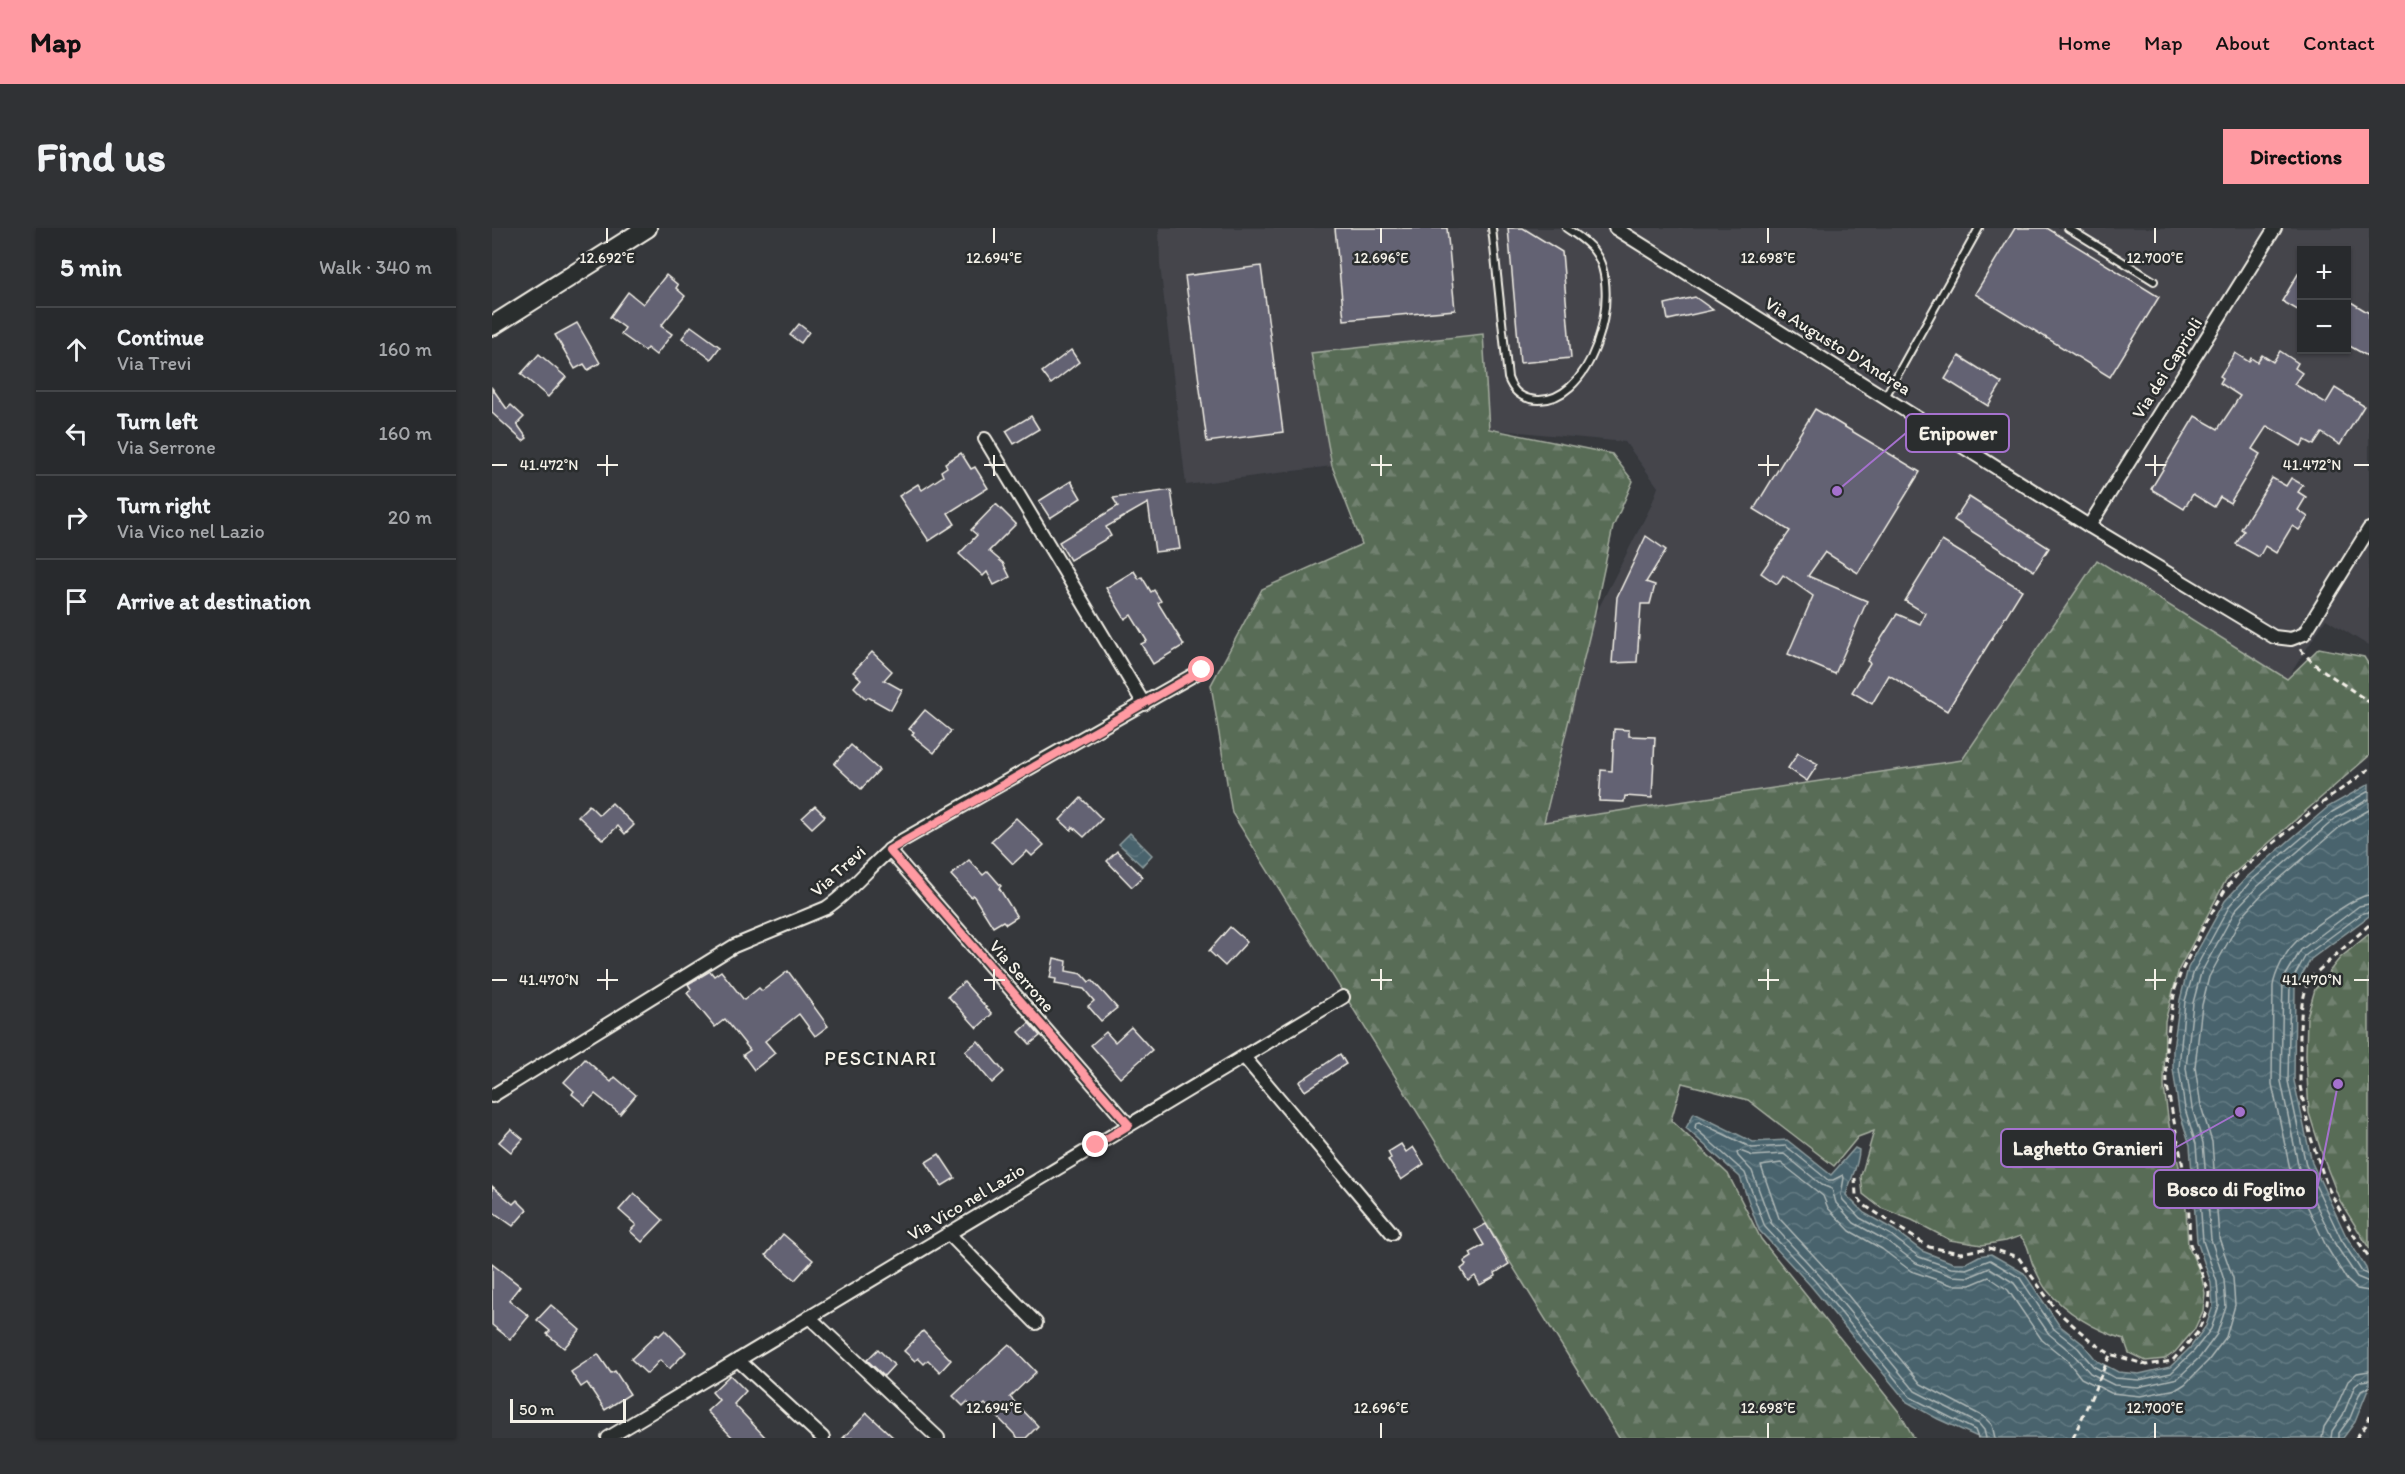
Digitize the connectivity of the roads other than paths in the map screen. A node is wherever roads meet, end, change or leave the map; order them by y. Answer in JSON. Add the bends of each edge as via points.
{"nodes":[{"id":1,"x":647,"y":228,"type":"edge"},
{"id":2,"x":1492,"y":228,"type":"edge"},
{"id":3,"x":1566,"y":228,"type":"edge"},
{"id":4,"x":1615,"y":228,"type":"edge"},
{"id":5,"x":1979,"y":228,"type":"edge"},
{"id":6,"x":2068,"y":228,"type":"edge"},
{"id":7,"x":2275,"y":228,"type":"edge"},
{"id":8,"x":2154,"y":280,"type":"dead end"},
{"id":9,"x":492,"y":326,"type":"edge"},
{"id":10,"x":1886,"y":397,"type":"junction"},
{"id":11,"x":985,"y":439,"type":"dead end"},
{"id":12,"x":2089,"y":526,"type":"junction"},
{"id":13,"x":2369,"y":529,"type":"edge"},
{"id":14,"x":1202,"y":670,"type":"dead end"},
{"id":15,"x":1144,"y":704,"type":"junction"},
{"id":16,"x":889,"y":850,"type":"junction"},
{"id":17,"x":1343,"y":997,"type":"dead end"},
{"id":18,"x":1244,"y":1057,"type":"junction"},
{"id":19,"x":492,"y":1095,"type":"edge"},
{"id":20,"x":1129,"y":1125,"type":"junction"},
{"id":21,"x":949,"y":1233,"type":"junction"},
{"id":22,"x":1392,"y":1233,"type":"dead end"},
{"id":23,"x":809,"y":1317,"type":"junction"},
{"id":24,"x":1036,"y":1323,"type":"dead end"},
{"id":25,"x":738,"y":1360,"type":"junction"},
{"id":26,"x":608,"y":1438,"type":"edge"},
{"id":27,"x":823,"y":1438,"type":"edge"},
{"id":28,"x":938,"y":1438,"type":"edge"}],
"edges":[{"from":1,"to":9,"type":"main road"},
{"from":2,"to":3,"type":"lane","via":[[1508,378],[1519,395],[1542,400],[1563,391],[1586,368],[1598,342],[1604,310],[1605,279],[1598,258],[1586,242]]},
{"from":4,"to":10,"type":"street","name":"Via Augusto D'Andrea"},
{"from":5,"to":10,"type":"lane"},
{"from":6,"to":8,"type":"lane"},
{"from":7,"to":12,"type":"street","name":"Via dei Caprioli"},
{"from":10,"to":12,"type":"street","name":"Via Augusto D'Andrea"},
{"from":11,"to":15,"type":"street"},
{"from":12,"to":13,"type":"street","name":"Via Augusto D'Andrea","via":[[2265,633],[2290,639],[2308,630]]},
{"from":14,"to":15,"type":"street","name":"Via Trevi"},
{"from":15,"to":16,"type":"street","name":"Via Trevi"},
{"from":16,"to":19,"type":"street","name":"Via Trevi","via":[[826,908],[734,946]]},
{"from":16,"to":20,"type":"street","name":"Via Serrone"},
{"from":17,"to":18,"type":"street","name":"Via Vico nel Lazio"},
{"from":18,"to":20,"type":"street","name":"Via Vico nel Lazio"},
{"from":18,"to":22,"type":"street"},
{"from":20,"to":21,"type":"street","name":"Via Vico nel Lazio"},
{"from":21,"to":23,"type":"street","name":"Via Vico nel Lazio"},
{"from":21,"to":24,"type":"street"},
{"from":23,"to":25,"type":"street","name":"Via Vico nel Lazio"},
{"from":23,"to":28,"type":"street"},
{"from":25,"to":26,"type":"street","name":"Via Vico nel Lazio"},
{"from":25,"to":27,"type":"street"}]}
